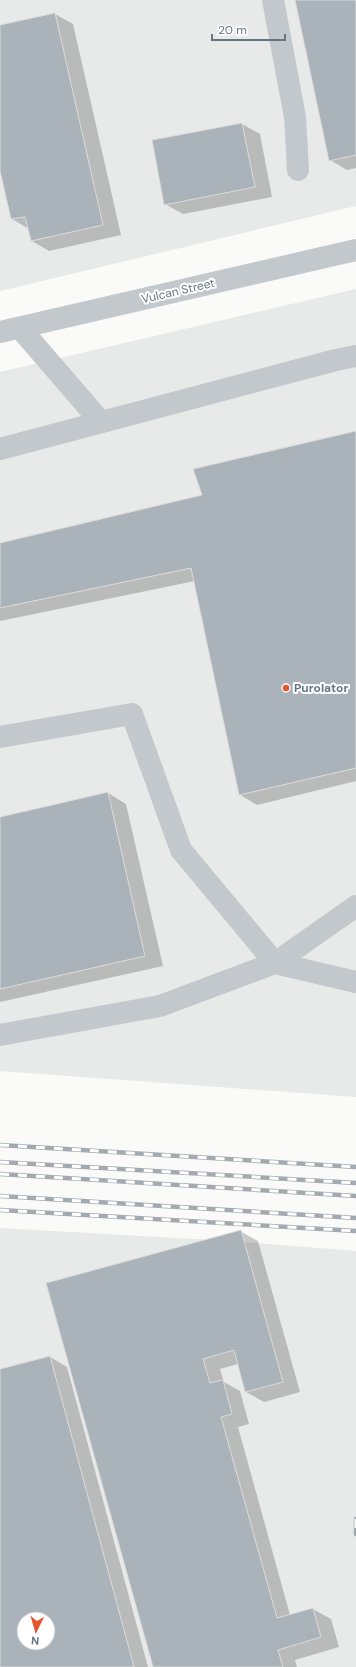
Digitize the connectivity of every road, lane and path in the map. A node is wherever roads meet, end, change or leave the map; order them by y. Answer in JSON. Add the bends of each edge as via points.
{"nodes":[{"id":1,"x":273,"y":0,"type":"edge"},
{"id":2,"x":298,"y":170,"type":"dead end"},
{"id":3,"x":356,"y":250,"type":"edge"},
{"id":4,"x":10,"y":330,"type":"edge"},
{"id":5,"x":356,"y":356,"type":"edge"},
{"id":6,"x":101,"y":422,"type":"junction"},
{"id":7,"x":0,"y":449,"type":"edge"},
{"id":8,"x":0,"y":737,"type":"edge"},
{"id":9,"x":356,"y":906,"type":"edge"},
{"id":10,"x":275,"y":963,"type":"junction"},
{"id":11,"x":356,"y":982,"type":"edge"},
{"id":12,"x":0,"y":1035,"type":"edge"}],
"edges":[{"from":1,"to":2,"type":"street","via":[[296,117]]},
{"from":3,"to":4,"type":"street","name":"Vulcan Street"},
{"from":4,"to":6,"type":"street"},
{"from":5,"to":6,"type":"street"},
{"from":6,"to":7,"type":"street"},
{"from":8,"to":10,"type":"street","via":[[132,714],[181,850]]},
{"from":9,"to":10,"type":"street"},
{"from":10,"to":11,"type":"street"},
{"from":10,"to":12,"type":"street","via":[[160,1006]]}]}
